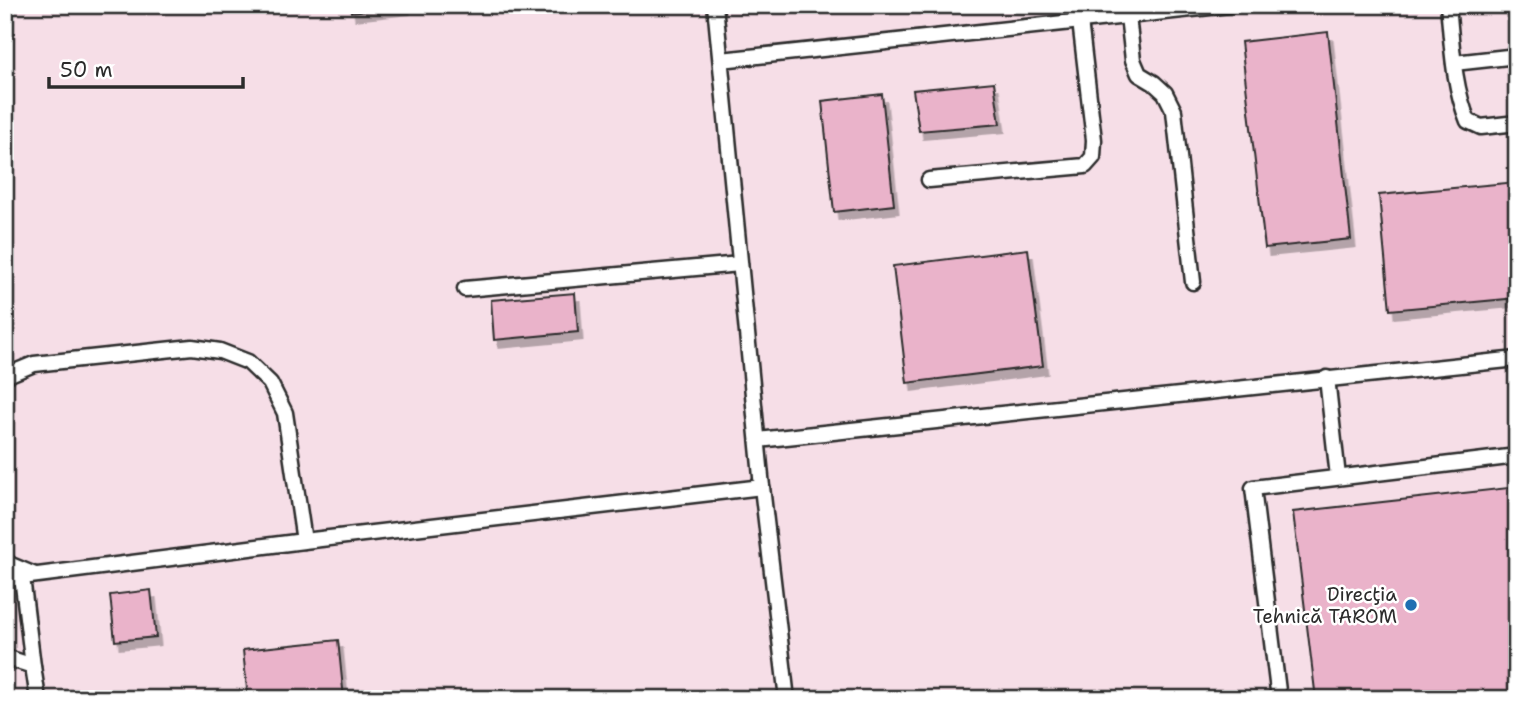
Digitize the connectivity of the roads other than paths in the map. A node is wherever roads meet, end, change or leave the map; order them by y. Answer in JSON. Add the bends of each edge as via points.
{"nodes":[{"id":1,"x":715,"y":5,"type":"edge"},
{"id":2,"x":1229,"y":5,"type":"edge"},
{"id":3,"x":1448,"y":5,"type":"edge"},
{"id":4,"x":1128,"y":16,"type":"junction"},
{"id":5,"x":1080,"y":21,"type":"junction"},
{"id":6,"x":1517,"y":56,"type":"edge"},
{"id":7,"x":721,"y":60,"type":"junction"},
{"id":8,"x":1454,"y":63,"type":"junction"},
{"id":9,"x":1517,"y":123,"type":"edge"},
{"id":10,"x":929,"y":180,"type":"dead end"},
{"id":11,"x":740,"y":264,"type":"junction"},
{"id":12,"x":1194,"y":282,"type":"dead end"},
{"id":13,"x":465,"y":289,"type":"dead end"},
{"id":14,"x":1517,"y":359,"type":"edge"},
{"id":15,"x":5,"y":376,"type":"edge"},
{"id":16,"x":1326,"y":378,"type":"junction"},
{"id":17,"x":758,"y":440,"type":"junction"},
{"id":18,"x":1517,"y":456,"type":"edge"},
{"id":19,"x":1338,"y":477,"type":"junction"},
{"id":20,"x":762,"y":487,"type":"junction"},
{"id":21,"x":304,"y":541,"type":"junction"},
{"id":22,"x":5,"y":560,"type":"edge"},
{"id":23,"x":29,"y":576,"type":"junction"},
{"id":24,"x":5,"y":579,"type":"edge"},
{"id":25,"x":5,"y":657,"type":"edge"},
{"id":26,"x":33,"y":666,"type":"junction"},
{"id":27,"x":37,"y":699,"type":"edge"},
{"id":28,"x":787,"y":699,"type":"edge"},
{"id":29,"x":1279,"y":699,"type":"edge"}],
"edges":[{"from":1,"to":7,"type":"lane"},
{"from":2,"to":4,"type":"lane"},
{"from":3,"to":8,"type":"lane"},
{"from":4,"to":5,"type":"lane"},
{"from":4,"to":12,"type":"lane","via":[[1139,74],[1165,93],[1174,111]]},
{"from":5,"to":7,"type":"lane"},
{"from":5,"to":10,"type":"lane","via":[[1094,140],[1093,156],[1085,166]]},
{"from":6,"to":8,"type":"lane"},
{"from":7,"to":11,"type":"lane"},
{"from":8,"to":9,"type":"lane","via":[[1468,121],[1481,127]]},
{"from":11,"to":13,"type":"lane"},
{"from":11,"to":17,"type":"lane"},
{"from":14,"to":16,"type":"lane"},
{"from":15,"to":21,"type":"lane","via":[[34,364],[192,347],[248,362],[270,383],[285,413]]},
{"from":16,"to":17,"type":"lane"},
{"from":16,"to":19,"type":"lane"},
{"from":17,"to":20,"type":"lane"},
{"from":18,"to":19,"type":"lane"},
{"from":19,"to":29,"type":"lane","via":[[1253,488]]},
{"from":20,"to":21,"type":"lane"},
{"from":20,"to":28,"type":"lane"},
{"from":21,"to":23,"type":"lane"},
{"from":22,"to":23,"type":"lane"},
{"from":23,"to":24,"type":"lane"},
{"from":23,"to":26,"type":"lane"},
{"from":25,"to":26,"type":"lane"},
{"from":26,"to":27,"type":"lane"}]}
